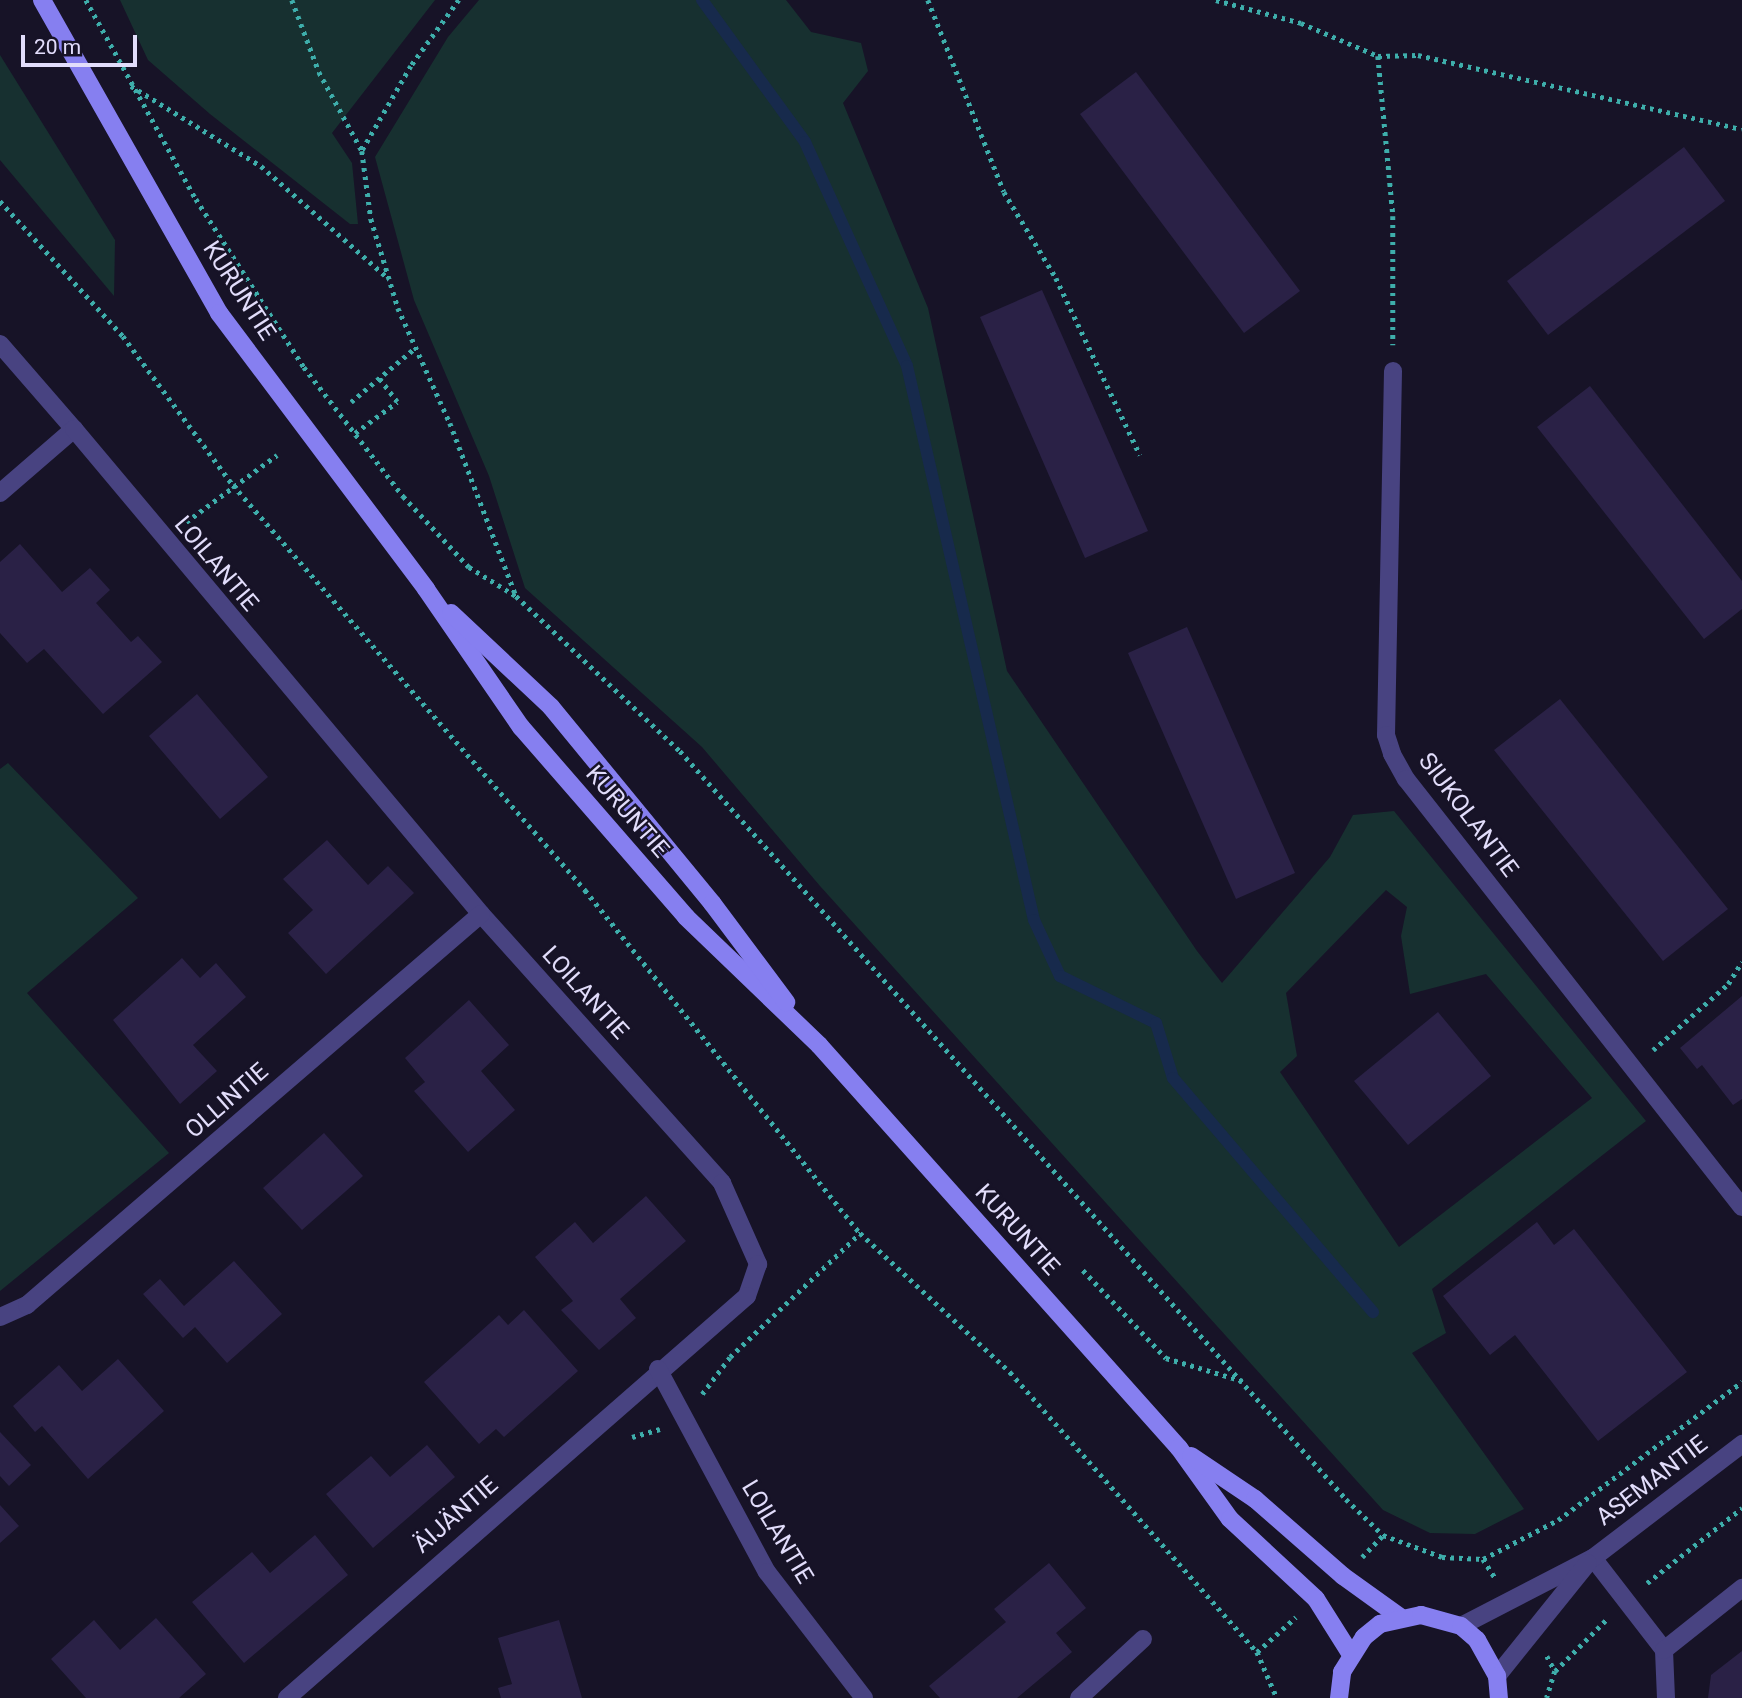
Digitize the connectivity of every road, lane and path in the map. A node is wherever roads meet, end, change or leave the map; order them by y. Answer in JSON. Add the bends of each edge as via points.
{"nodes":[{"id":1,"x":42,"y":0,"type":"edge"},
{"id":2,"x":86,"y":0,"type":"edge"},
{"id":3,"x":292,"y":0,"type":"edge"},
{"id":4,"x":459,"y":0,"type":"edge"},
{"id":5,"x":928,"y":0,"type":"edge"},
{"id":6,"x":1216,"y":0,"type":"edge"},
{"id":7,"x":1378,"y":56,"type":"junction"},
{"id":8,"x":130,"y":85,"type":"junction"},
{"id":9,"x":1742,"y":129,"type":"edge"},
{"id":10,"x":362,"y":151,"type":"junction"},
{"id":11,"x":0,"y":201,"type":"edge"},
{"id":12,"x":389,"y":280,"type":"junction"},
{"id":13,"x":0,"y":344,"type":"edge"},
{"id":14,"x":415,"y":348,"type":"junction"},
{"id":15,"x":1393,"y":371,"type":"joint"},
{"id":16,"x":379,"y":378,"type":"junction"},
{"id":17,"x":351,"y":402,"type":"dead end"},
{"id":18,"x":74,"y":429,"type":"junction"},
{"id":19,"x":355,"y":433,"type":"junction"},
{"id":20,"x":277,"y":455,"type":"dead end"},
{"id":21,"x":1140,"y":455,"type":"dead end"},
{"id":22,"x":233,"y":485,"type":"junction"},
{"id":23,"x":0,"y":493,"type":"edge"},
{"id":24,"x":163,"y":540,"type":"junction"},
{"id":25,"x":426,"y":589,"type":"junction"},
{"id":26,"x":516,"y":596,"type":"junction"},
{"id":27,"x":481,"y":914,"type":"junction"},
{"id":28,"x":1742,"y":962,"type":"edge"},
{"id":29,"x":1645,"y":1038,"type":"dead end"},
{"id":30,"x":819,"y":1045,"type":"junction"},
{"id":31,"x":1654,"y":1048,"type":"junction"},
{"id":32,"x":1662,"y":1059,"type":"dead end"},
{"id":33,"x":1633,"y":1066,"type":"junction"},
{"id":34,"x":1742,"y":1208,"type":"edge"},
{"id":35,"x":860,"y":1233,"type":"junction"},
{"id":36,"x":1083,"y":1270,"type":"dead end"},
{"id":37,"x":0,"y":1317,"type":"edge"},
{"id":38,"x":658,"y":1369,"type":"junction"},
{"id":39,"x":1244,"y":1381,"type":"junction"},
{"id":40,"x":1742,"y":1382,"type":"edge"},
{"id":41,"x":681,"y":1411,"type":"junction"},
{"id":42,"x":591,"y":1429,"type":"junction"},
{"id":43,"x":1742,"y":1444,"type":"edge"},
{"id":44,"x":1179,"y":1448,"type":"junction"},
{"id":45,"x":1593,"y":1558,"type":"junction"},
{"id":46,"x":1483,"y":1559,"type":"junction"},
{"id":47,"x":1742,"y":1588,"type":"edge"},
{"id":48,"x":1510,"y":1600,"type":"junction"},
{"id":49,"x":1400,"y":1617,"type":"junction"},
{"id":50,"x":1461,"y":1626,"type":"junction"},
{"id":51,"x":1533,"y":1632,"type":"junction"},
{"id":52,"x":1143,"y":1639,"type":"dead end"},
{"id":53,"x":1664,"y":1650,"type":"junction"},
{"id":54,"x":1350,"y":1653,"type":"junction"},
{"id":55,"x":1497,"y":1676,"type":"junction"},
{"id":56,"x":287,"y":1698,"type":"edge"},
{"id":57,"x":864,"y":1698,"type":"edge"},
{"id":58,"x":1079,"y":1698,"type":"edge"},
{"id":59,"x":1277,"y":1698,"type":"edge"},
{"id":60,"x":1339,"y":1698,"type":"edge"},
{"id":61,"x":1499,"y":1698,"type":"edge"},
{"id":62,"x":1547,"y":1698,"type":"edge"},
{"id":63,"x":1666,"y":1698,"type":"edge"}],
"edges":[{"from":1,"to":25,"type":"main road","name":"KURUNTIE","via":[[219,313]]},
{"from":2,"to":8,"type":"path"},
{"from":3,"to":10,"type":"path","via":[[319,72]]},
{"from":4,"to":10,"type":"path","via":[[411,66]]},
{"from":5,"to":21,"type":"path","via":[[1004,192],[1056,278]]},
{"from":6,"to":7,"type":"path","via":[[1301,23]]},
{"from":7,"to":9,"type":"path","via":[[1418,55]]},
{"from":7,"to":15,"type":"path","via":[[1393,216]]},
{"from":8,"to":12,"type":"path","via":[[261,166]]},
{"from":8,"to":19,"type":"path","via":[[304,367]]},
{"from":10,"to":12,"type":"path","via":[[371,219]]},
{"from":11,"to":22,"type":"path","via":[[123,335]]},
{"from":12,"to":14,"type":"path"},
{"from":13,"to":18,"type":"street","name":"LOILANTIE"},
{"from":14,"to":16,"type":"path"},
{"from":14,"to":26,"type":"path","via":[[450,423]]},
{"from":15,"to":33,"type":"street","name":"SIUKOLANTIE","via":[[1386,735],[1392,754],[1406,779]]},
{"from":16,"to":17,"type":"path"},
{"from":16,"to":19,"type":"path","via":[[397,402]]},
{"from":18,"to":23,"type":"street"},
{"from":18,"to":24,"type":"street","name":"LOILANTIE"},
{"from":19,"to":26,"type":"path","via":[[403,496],[469,567]]},
{"from":20,"to":22,"type":"path"},
{"from":22,"to":24,"type":"path"},
{"from":22,"to":35,"type":"path","via":[[585,890]]},
{"from":24,"to":27,"type":"street","name":"LOILANTIE"},
{"from":25,"to":30,"type":"main road","name":"KURUNTIE","via":[[551,707],[712,903]]},
{"from":25,"to":30,"type":"main road","name":"KURUNTIE","via":[[520,727],[686,917]]},
{"from":26,"to":39,"type":"path","via":[[680,751]]},
{"from":27,"to":37,"type":"street","name":"OLLINTIE","via":[[27,1305]]},
{"from":27,"to":38,"type":"street","name":"LOILANTIE","via":[[722,1183],[749,1236],[758,1264],[747,1296]]},
{"from":28,"to":31,"type":"path","via":[[1728,984]]},
{"from":29,"to":31,"type":"path"},
{"from":30,"to":44,"type":"main road","name":"KURUNTIE"},
{"from":31,"to":32,"type":"path"},
{"from":31,"to":33,"type":"path"},
{"from":33,"to":34,"type":"street","name":"SIUKOLANTIE"},
{"from":35,"to":41,"type":"path","via":[[730,1357],[708,1390]]},
{"from":35,"to":59,"type":"path","via":[[1010,1372],[1257,1652]]},
{"from":36,"to":39,"type":"path","via":[[1166,1358]]},
{"from":38,"to":41,"type":"street","name":"LOILANTIE"},
{"from":38,"to":42,"type":"street","name":"ÄIJÄNTIE"},
{"from":39,"to":46,"type":"path","via":[[1383,1535],[1442,1557]]},
{"from":40,"to":46,"type":"path","via":[[1559,1520]]},
{"from":41,"to":42,"type":"path","via":[[655,1433],[628,1437]]},
{"from":41,"to":57,"type":"street","name":"LOILANTIE","via":[[767,1572]]},
{"from":42,"to":56,"type":"street","name":"ÄIJÄNTIE"},
{"from":43,"to":45,"type":"street","name":"ASEMANTIE"},
{"from":44,"to":49,"type":"main road","name":"KURUNTIE","via":[[1255,1499],[1343,1576]]},
{"from":44,"to":54,"type":"main road","name":"KURUNTIE","via":[[1230,1519],[1316,1600]]},
{"from":45,"to":48,"type":"street","name":"ASEMANTIE"},
{"from":45,"to":51,"type":"street","name":"ASEMANTIE"},
{"from":45,"to":53,"type":"street"},
{"from":46,"to":48,"type":"path"},
{"from":47,"to":53,"type":"street"},
{"from":48,"to":50,"type":"street","name":"ASEMANTIE"},
{"from":49,"to":50,"type":"main road","via":[[1421,1615]]},
{"from":49,"to":54,"type":"main road","via":[[1380,1625]]},
{"from":50,"to":55,"type":"main road","via":[[1489,1656]]},
{"from":51,"to":55,"type":"street","name":"ASEMANTIE"},
{"from":51,"to":62,"type":"path","via":[[1555,1671]]},
{"from":52,"to":58,"type":"street"},
{"from":53,"to":63,"type":"street"},
{"from":54,"to":60,"type":"main road"},
{"from":55,"to":61,"type":"main road"}]}
